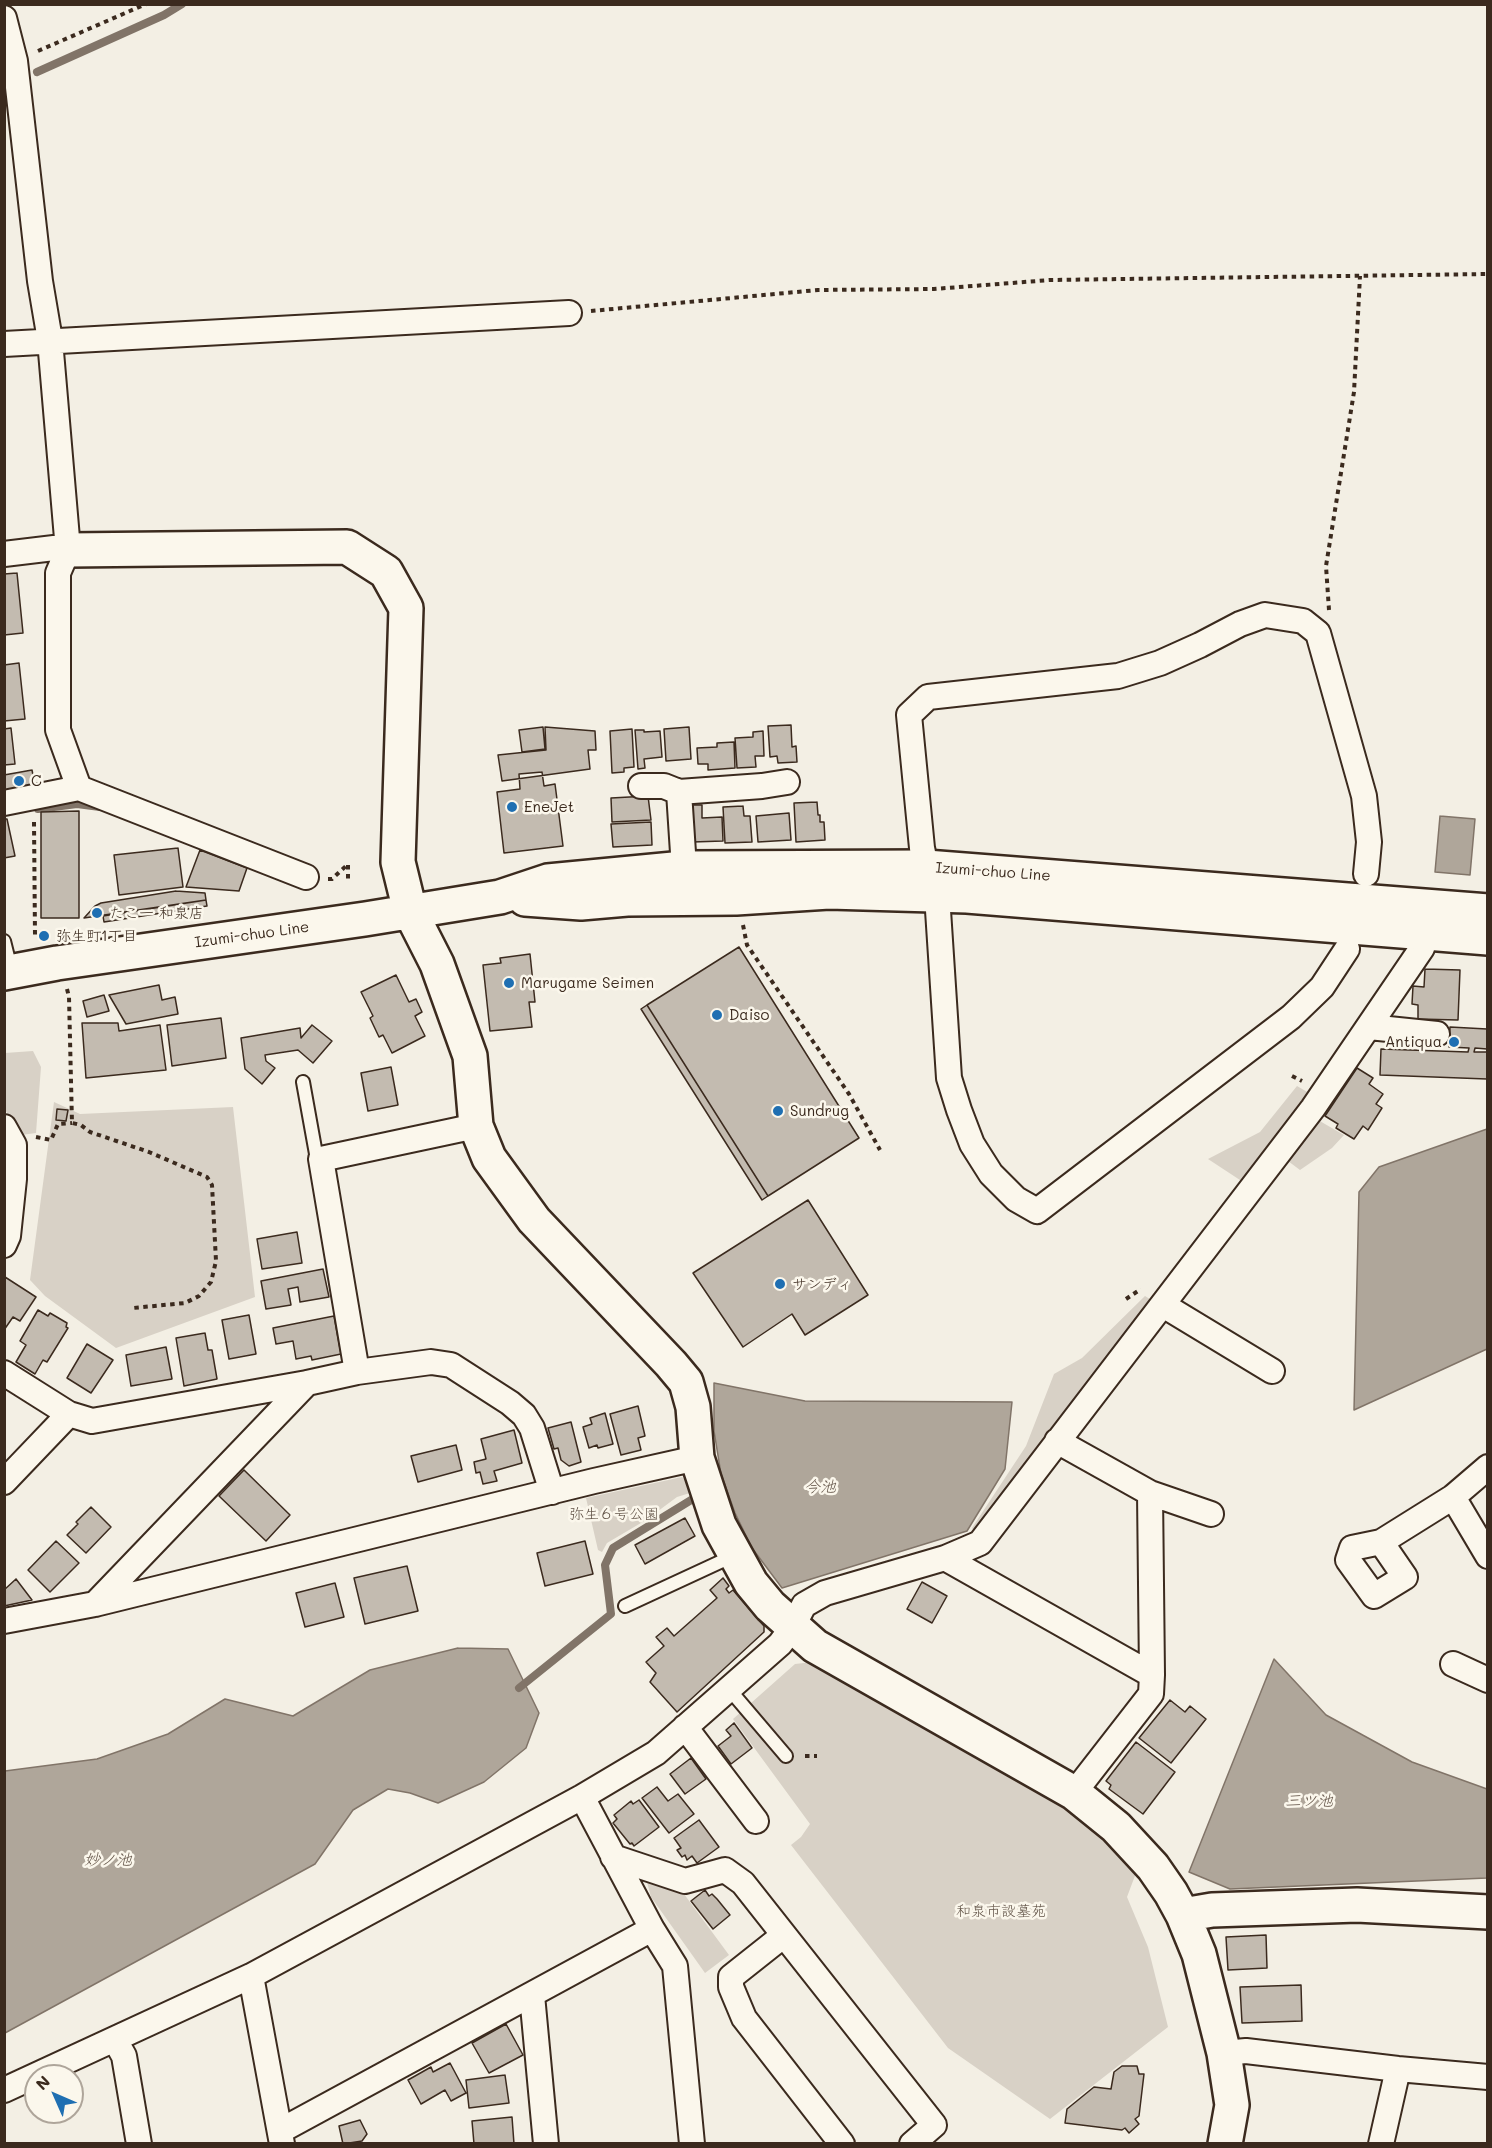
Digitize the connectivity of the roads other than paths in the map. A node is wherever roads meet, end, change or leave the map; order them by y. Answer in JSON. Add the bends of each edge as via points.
{"nodes":[{"id":1,"x":4,"y":18,"type":"edge"},
{"id":2,"x":12,"y":70,"type":"edge"},
{"id":3,"x":569,"y":313,"type":"road end"},
{"id":4,"x":50,"y":340,"type":"junction"},
{"id":5,"x":4,"y":344,"type":"edge"},
{"id":6,"x":68,"y":550,"type":"junction"},
{"id":7,"x":4,"y":554,"type":"edge"},
{"id":8,"x":788,"y":782,"type":"dead end"},
{"id":9,"x":641,"y":786,"type":"dead end"},
{"id":10,"x":79,"y":788,"type":"junction"},
{"id":11,"x":679,"y":792,"type":"junction"},
{"id":12,"x":4,"y":803,"type":"edge"},
{"id":13,"x":684,"y":868,"type":"junction"},
{"id":14,"x":1366,"y":874,"type":"dead end"},
{"id":15,"x":306,"y":877,"type":"dead end"},
{"id":16,"x":931,"y":881,"type":"junction"},
{"id":17,"x":500,"y":897,"type":"junction"},
{"id":18,"x":410,"y":911,"type":"junction"},
{"id":19,"x":1487,"y":914,"type":"edge"},
{"id":20,"x":1426,"y":933,"type":"junction"},
{"id":21,"x":1347,"y":949,"type":"dead end"},
{"id":22,"x":7,"y":962,"type":"edge"},
{"id":23,"x":1369,"y":1027,"type":"junction"},
{"id":24,"x":1437,"y":1034,"type":"dead end"},
{"id":25,"x":303,"y":1082,"type":"dead end"},
{"id":26,"x":476,"y":1126,"type":"junction"},
{"id":27,"x":8,"y":1133,"type":"edge"},
{"id":28,"x":321,"y":1159,"type":"junction"},
{"id":29,"x":4,"y":1245,"type":"edge"},
{"id":30,"x":1163,"y":1305,"type":"junction"},
{"id":31,"x":1272,"y":1371,"type":"dead end"},
{"id":32,"x":357,"y":1372,"type":"junction"},
{"id":33,"x":4,"y":1373,"type":"edge"},
{"id":34,"x":307,"y":1383,"type":"junction"},
{"id":35,"x":69,"y":1414,"type":"junction"},
{"id":36,"x":1057,"y":1441,"type":"junction"},
{"id":37,"x":697,"y":1458,"type":"junction"},
{"id":38,"x":1488,"y":1467,"type":"edge"},
{"id":39,"x":4,"y":1482,"type":"edge"},
{"id":40,"x":552,"y":1492,"type":"junction"},
{"id":41,"x":1150,"y":1493,"type":"junction"},
{"id":42,"x":1453,"y":1497,"type":"junction"},
{"id":43,"x":1211,"y":1514,"type":"dead end"},
{"id":44,"x":1381,"y":1542,"type":"dead end"},
{"id":45,"x":734,"y":1555,"type":"junction"},
{"id":46,"x":1488,"y":1556,"type":"edge"},
{"id":47,"x":945,"y":1558,"type":"junction"},
{"id":48,"x":95,"y":1604,"type":"junction"},
{"id":49,"x":625,"y":1606,"type":"dead end"},
{"id":50,"x":4,"y":1621,"type":"edge"},
{"id":51,"x":792,"y":1628,"type":"junction"},
{"id":52,"x":1453,"y":1664,"type":"dead end"},
{"id":53,"x":1152,"y":1676,"type":"junction"},
{"id":54,"x":1488,"y":1680,"type":"edge"},
{"id":55,"x":729,"y":1689,"type":"junction"},
{"id":56,"x":685,"y":1727,"type":"junction"},
{"id":57,"x":786,"y":1756,"type":"dead end"},
{"id":58,"x":1074,"y":1793,"type":"junction"},
{"id":59,"x":582,"y":1797,"type":"junction"},
{"id":60,"x":756,"y":1821,"type":"dead end"},
{"id":61,"x":613,"y":1857,"type":"junction"},
{"id":62,"x":1488,"y":1912,"type":"edge"},
{"id":63,"x":1184,"y":1915,"type":"junction"},
{"id":64,"x":652,"y":1929,"type":"junction"},
{"id":65,"x":784,"y":1935,"type":"junction"},
{"id":66,"x":251,"y":1976,"type":"junction"},
{"id":67,"x":532,"y":1995,"type":"junction"},
{"id":68,"x":115,"y":2040,"type":"junction"},
{"id":69,"x":1224,"y":2053,"type":"junction"},
{"id":70,"x":1398,"y":2069,"type":"junction"},
{"id":71,"x":1488,"y":2078,"type":"edge"},
{"id":72,"x":4,"y":2090,"type":"edge"},
{"id":73,"x":281,"y":2137,"type":"edge"},
{"id":74,"x":139,"y":2144,"type":"edge"},
{"id":75,"x":546,"y":2144,"type":"edge"},
{"id":76,"x":692,"y":2144,"type":"edge"},
{"id":77,"x":842,"y":2144,"type":"edge"},
{"id":78,"x":912,"y":2144,"type":"edge"},
{"id":79,"x":1225,"y":2144,"type":"edge"},
{"id":80,"x":1380,"y":2144,"type":"edge"}],
"edges":[{"from":1,"to":2,"type":"street"},
{"from":2,"to":4,"type":"street"},
{"from":3,"to":4,"type":"street"},
{"from":4,"to":5,"type":"street"},
{"from":4,"to":6,"type":"street"},
{"from":6,"to":7,"type":"street"},
{"from":6,"to":10,"type":"street","via":[[58,573],[58,730]]},
{"from":6,"to":18,"type":"street","via":[[347,547],[386,572],[406,608],[398,862]]},
{"from":8,"to":11,"type":"street","via":[[763,797]]},
{"from":9,"to":11,"type":"street","via":[[664,786]]},
{"from":10,"to":12,"type":"street"},
{"from":10,"to":15,"type":"street"},
{"from":11,"to":13,"type":"street"},
{"from":13,"to":16,"type":"street","name":"Izumi-chuo Line"},
{"from":13,"to":17,"type":"street","name":"Izumi-chuo Line","via":[[548,881]]},
{"from":14,"to":16,"type":"street","via":[[1369,842],[1364,796],[1318,633],[1303,621],[1265,615],[1160,663],[1118,676],[928,697],[909,715],[922,848]]},
{"from":16,"to":17,"type":"street","name":"Izumi-chuo Line","via":[[736,898],[581,903]]},
{"from":16,"to":19,"type":"street","name":"Izumi-chuo Line"},
{"from":16,"to":20,"type":"street","name":"Izumi-chuo Line","via":[[979,897]]},
{"from":16,"to":21,"type":"street","via":[[949,1078],[959,1110],[972,1144],[991,1174],[1016,1199],[1037,1211],[1291,1017],[1322,987]]},
{"from":17,"to":18,"type":"street","name":"Izumi-chuo Line"},
{"from":18,"to":22,"type":"street","name":"Izumi-chuo Line","via":[[57,963]]},
{"from":18,"to":26,"type":"street","via":[[437,964],[470,1056]]},
{"from":19,"to":20,"type":"street","name":"Izumi-chuo Line"},
{"from":20,"to":23,"type":"street","via":[[1422,948]]},
{"from":23,"to":24,"type":"street"},
{"from":23,"to":30,"type":"street","via":[[1313,1108]]},
{"from":25,"to":28,"type":"lane","via":[[316,1154]]},
{"from":26,"to":28,"type":"street"},
{"from":26,"to":37,"type":"street","via":[[489,1158],[534,1220],[686,1382],[693,1407]]},
{"from":27,"to":29,"type":"street","via":[[14,1145],[14,1179]]},
{"from":28,"to":32,"type":"street"},
{"from":30,"to":31,"type":"street"},
{"from":30,"to":36,"type":"street"},
{"from":32,"to":34,"type":"street"},
{"from":32,"to":40,"type":"street","via":[[430,1362],[451,1365],[524,1415],[532,1428]]},
{"from":33,"to":35,"type":"street"},
{"from":34,"to":35,"type":"street","via":[[92,1421]]},
{"from":34,"to":48,"type":"street"},
{"from":35,"to":39,"type":"street"},
{"from":36,"to":41,"type":"street"},
{"from":36,"to":47,"type":"street","via":[[980,1543]]},
{"from":37,"to":40,"type":"street"},
{"from":37,"to":45,"type":"street","via":[[719,1525]]},
{"from":38,"to":42,"type":"street"},
{"from":40,"to":48,"type":"street"},
{"from":41,"to":43,"type":"street"},
{"from":41,"to":53,"type":"street"},
{"from":42,"to":44,"type":"street"},
{"from":42,"to":46,"type":"street"},
{"from":45,"to":49,"type":"lane"},
{"from":45,"to":51,"type":"street","via":[[751,1583]]},
{"from":47,"to":51,"type":"street","via":[[825,1593],[804,1605]]},
{"from":47,"to":53,"type":"street"},
{"from":48,"to":50,"type":"street"},
{"from":51,"to":55,"type":"street","via":[[780,1644]]},
{"from":51,"to":58,"type":"street","via":[[815,1647]]},
{"from":52,"to":54,"type":"street"},
{"from":53,"to":58,"type":"street","via":[[1150,1694]]},
{"from":55,"to":56,"type":"street"},
{"from":55,"to":57,"type":"lane"},
{"from":56,"to":59,"type":"street","via":[[656,1753]]},
{"from":56,"to":60,"type":"street"},
{"from":58,"to":63,"type":"street","via":[[1116,1827],[1154,1867]]},
{"from":59,"to":61,"type":"street"},
{"from":59,"to":66,"type":"street"},
{"from":61,"to":64,"type":"street"},
{"from":61,"to":65,"type":"street","via":[[685,1881],[725,1870],[743,1883]]},
{"from":62,"to":63,"type":"street","via":[[1357,1905],[1212,1910]]},
{"from":63,"to":69,"type":"street","via":[[1199,1954]]},
{"from":64,"to":67,"type":"street"},
{"from":64,"to":76,"type":"street","via":[[675,1966]]},
{"from":65,"to":77,"type":"street","via":[[731,1977],[731,1987],[744,2018]]},
{"from":65,"to":78,"type":"street","via":[[934,2126]]},
{"from":66,"to":68,"type":"street"},
{"from":66,"to":73,"type":"street"},
{"from":67,"to":73,"type":"street"},
{"from":67,"to":75,"type":"street"},
{"from":68,"to":72,"type":"street"},
{"from":68,"to":74,"type":"street","via":[[124,2056]]},
{"from":69,"to":70,"type":"street","via":[[1246,2051]]},
{"from":69,"to":79,"type":"street","via":[[1232,2104]]},
{"from":70,"to":71,"type":"street"},
{"from":70,"to":80,"type":"street"}]}
